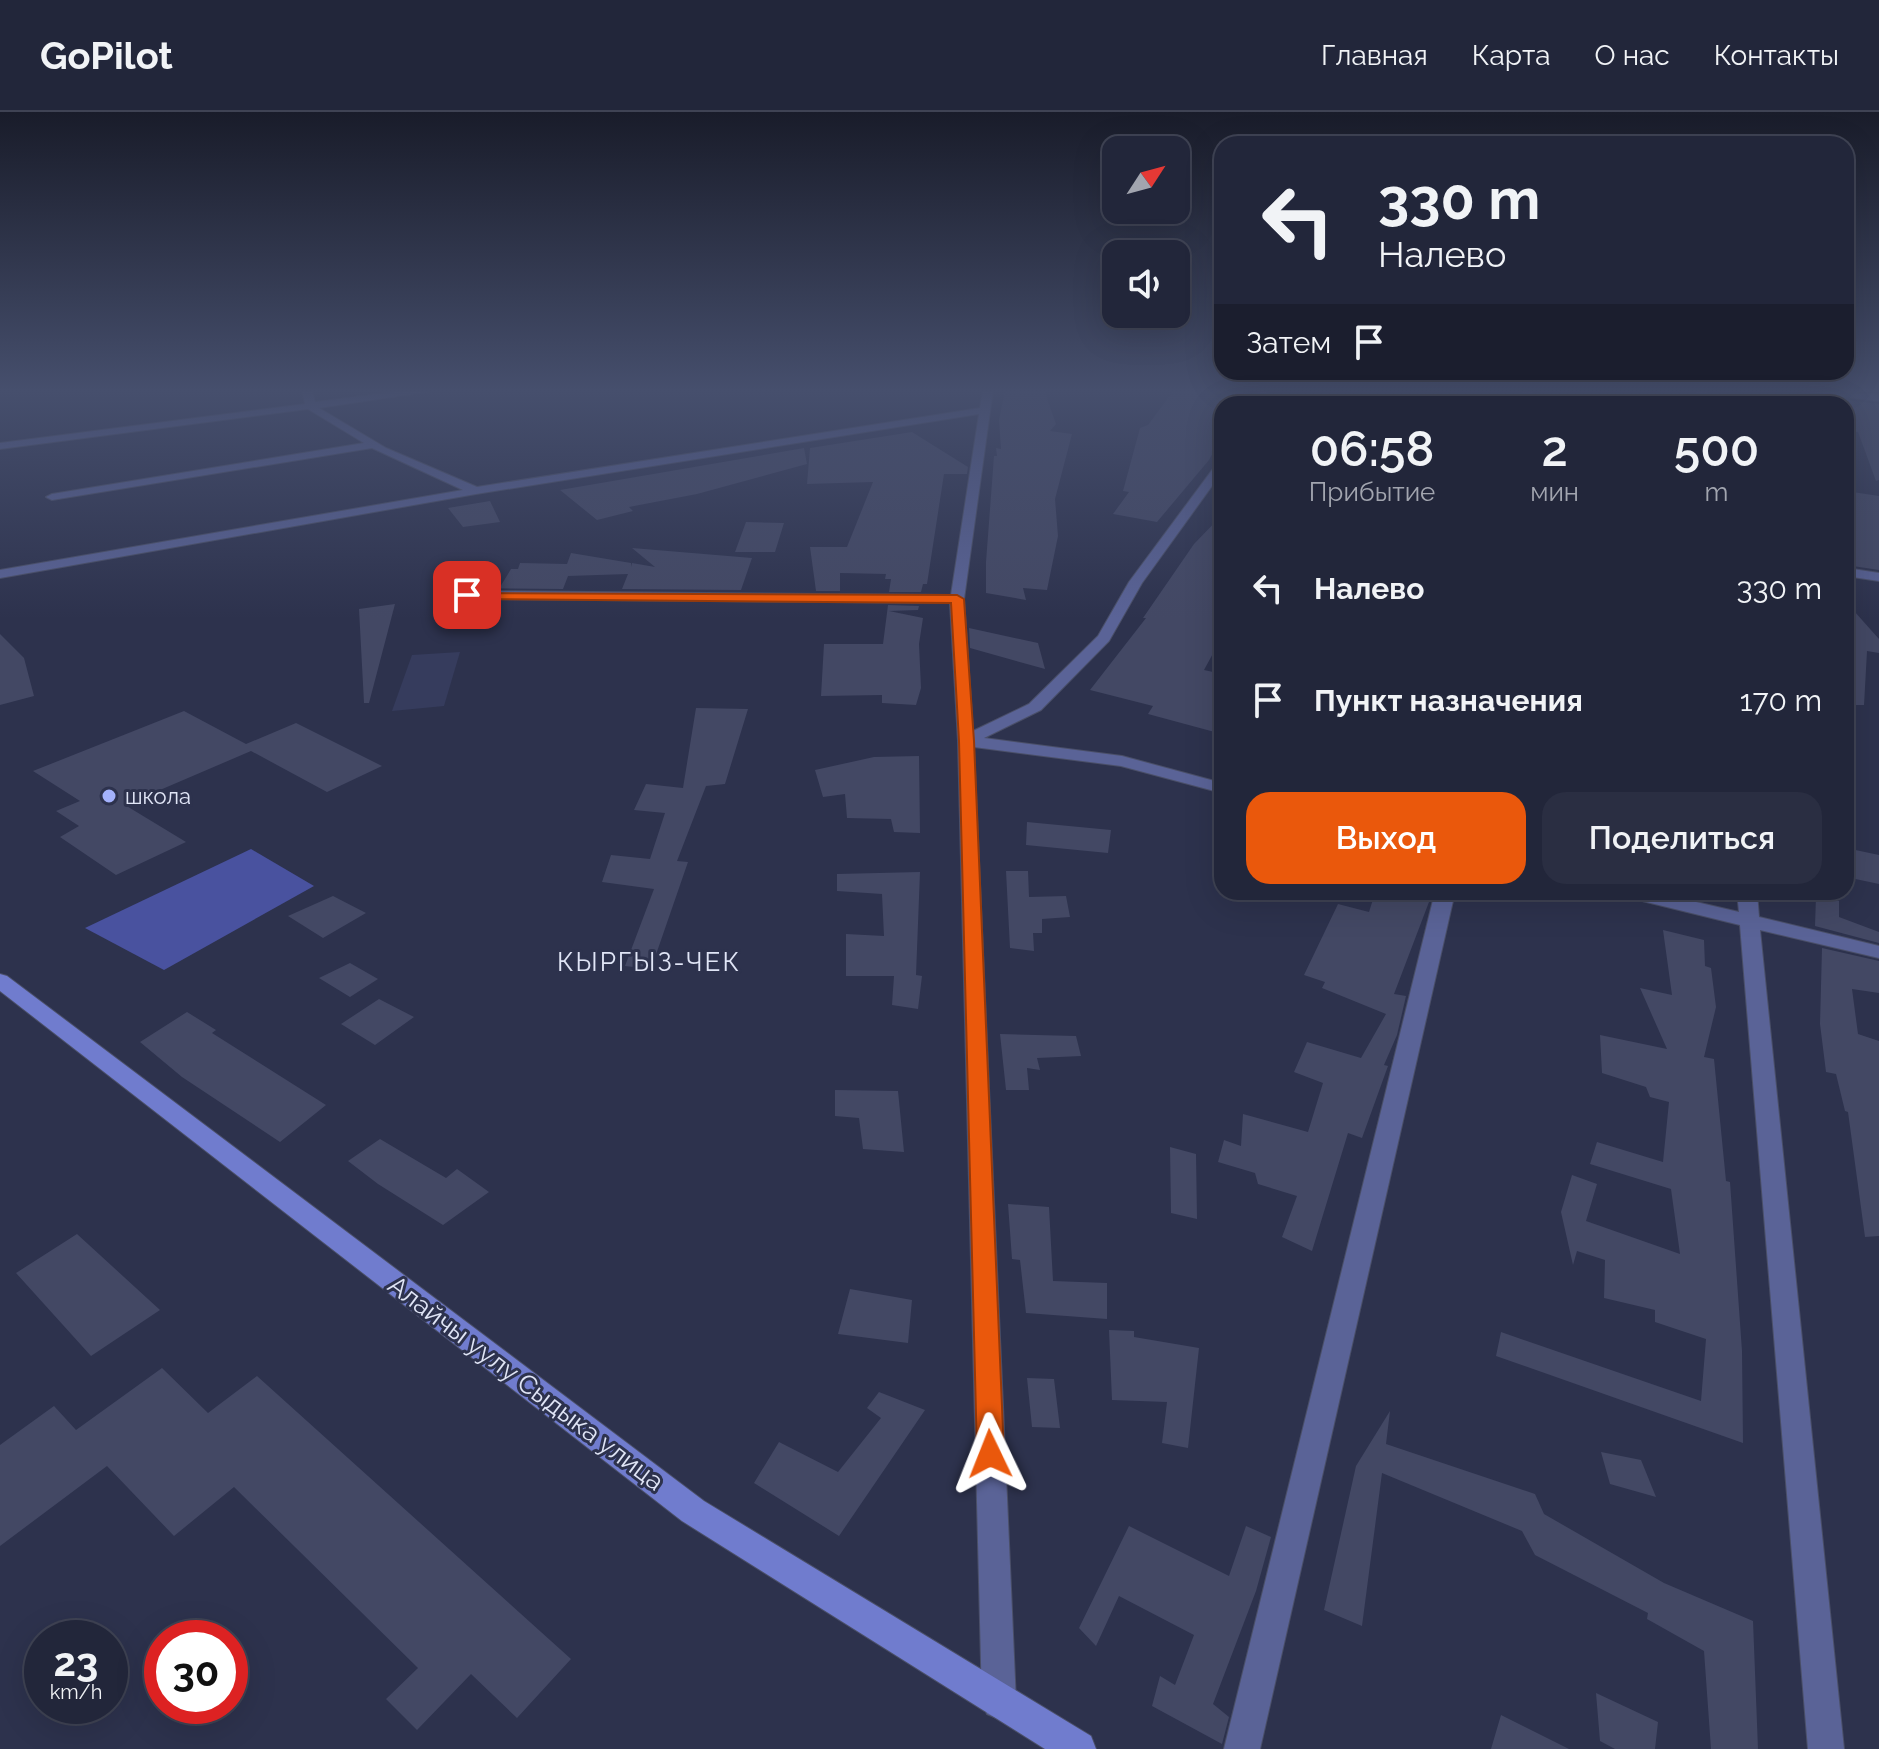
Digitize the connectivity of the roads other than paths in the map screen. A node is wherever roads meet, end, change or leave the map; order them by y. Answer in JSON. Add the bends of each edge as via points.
{"nodes":[{"id":1,"x":242,"y":466,"type":"edge"},
{"id":2,"x":421,"y":466,"type":"edge"},
{"id":3,"x":614,"y":466,"type":"edge"},
{"id":4,"x":976,"y":466,"type":"edge"},
{"id":5,"x":1214,"y":475,"type":"edge"},
{"id":6,"x":476,"y":491,"type":"junction"},
{"id":7,"x":52,"y":497,"type":"dead end"},
{"id":8,"x":1854,"y":573,"type":"edge"},
{"id":9,"x":0,"y":574,"type":"edge"},
{"id":10,"x":1879,"y":577,"type":"edge"},
{"id":11,"x":467,"y":595,"type":"dead end"},
{"id":12,"x":957,"y":599,"type":"junction"},
{"id":13,"x":966,"y":741,"type":"junction"},
{"id":14,"x":1214,"y":786,"type":"edge"},
{"id":15,"x":1443,"y":900,"type":"edge"},
{"id":16,"x":1664,"y":900,"type":"edge"},
{"id":17,"x":1748,"y":900,"type":"edge"},
{"id":18,"x":1750,"y":920,"type":"junction"},
{"id":19,"x":1879,"y":952,"type":"edge"},
{"id":20,"x":0,"y":981,"type":"edge"},
{"id":21,"x":999,"y":1702,"type":"junction"},
{"id":22,"x":1078,"y":1749,"type":"edge"},
{"id":23,"x":1242,"y":1749,"type":"edge"},
{"id":24,"x":1826,"y":1749,"type":"edge"}],
"edges":[{"from":1,"to":7,"type":"street"},
{"from":2,"to":6,"type":"street"},
{"from":3,"to":6,"type":"street"},
{"from":4,"to":12,"type":"street"},
{"from":5,"to":13,"type":"street","via":[[1136,582],[1104,638],[1035,707]]},
{"from":6,"to":9,"type":"street"},
{"from":8,"to":10,"type":"street"},
{"from":11,"to":12,"type":"street"},
{"from":12,"to":13,"type":"street"},
{"from":13,"to":14,"type":"street","via":[[1122,761]]},
{"from":13,"to":21,"type":"street"},
{"from":15,"to":23,"type":"street"},
{"from":16,"to":18,"type":"street"},
{"from":17,"to":18,"type":"street"},
{"from":18,"to":19,"type":"street"},
{"from":18,"to":24,"type":"street"},
{"from":20,"to":21,"type":"street","name":"Алайчы уулу Сыдыка улица","via":[[693,1511]]},
{"from":21,"to":22,"type":"street","name":"Алайчы уулу Сыдыка улица"}]}
